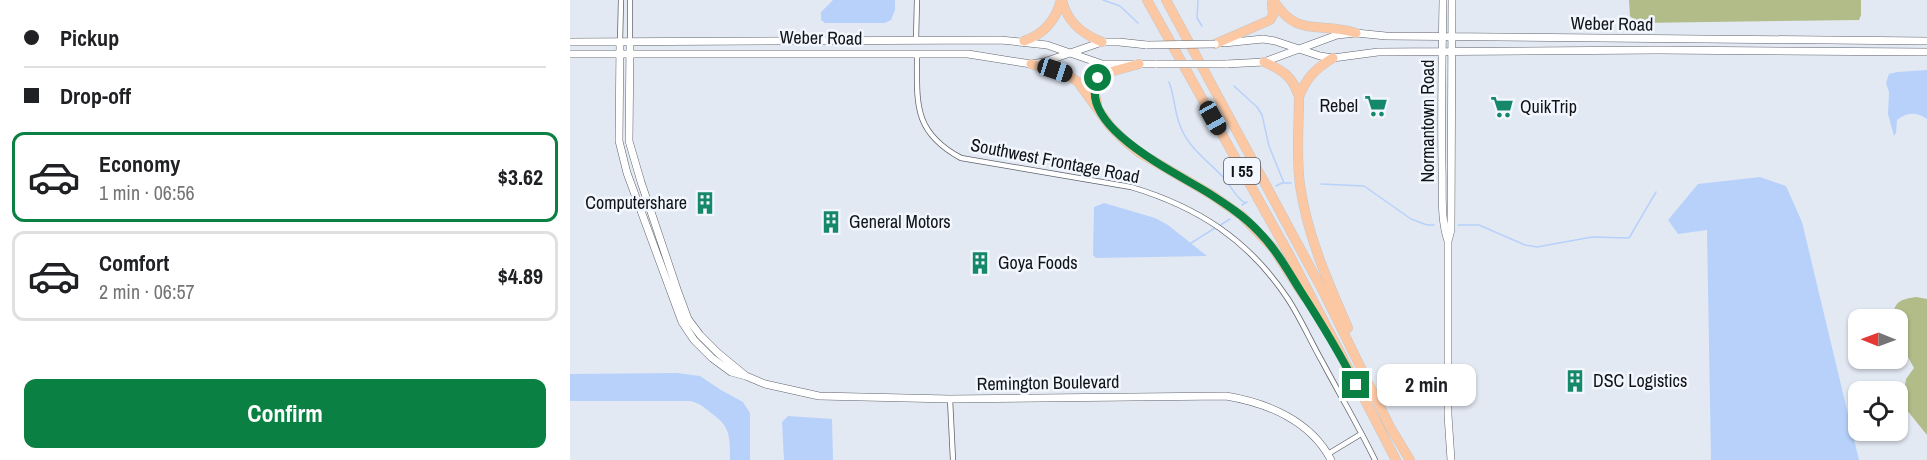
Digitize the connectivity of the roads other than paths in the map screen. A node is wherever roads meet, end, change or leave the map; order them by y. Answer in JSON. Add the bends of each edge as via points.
{"nodes":[{"id":1,"x":621,"y":0,"type":"edge"},
{"id":2,"x":630,"y":0,"type":"edge"},
{"id":3,"x":917,"y":0,"type":"edge"},
{"id":4,"x":1062,"y":0,"type":"edge"},
{"id":5,"x":1147,"y":0,"type":"edge"},
{"id":6,"x":1166,"y":0,"type":"edge"},
{"id":7,"x":1272,"y":0,"type":"edge"},
{"id":8,"x":1443,"y":0,"type":"edge"},
{"id":9,"x":1452,"y":0,"type":"edge"},
{"id":10,"x":1356,"y":33,"type":"junction"},
{"id":11,"x":1443,"y":36,"type":"junction"},
{"id":12,"x":1452,"y":36,"type":"junction"},
{"id":13,"x":916,"y":40,"type":"junction"},
{"id":14,"x":1024,"y":41,"type":"junction"},
{"id":15,"x":1927,"y":41,"type":"edge"},
{"id":16,"x":570,"y":42,"type":"edge"},
{"id":17,"x":620,"y":42,"type":"junction"},
{"id":18,"x":630,"y":42,"type":"junction"},
{"id":19,"x":1102,"y":42,"type":"junction"},
{"id":20,"x":1215,"y":44,"type":"junction"},
{"id":21,"x":1300,"y":49,"type":"junction"},
{"id":22,"x":1927,"y":51,"type":"edge"},
{"id":23,"x":1442,"y":52,"type":"junction"},
{"id":24,"x":620,"y":53,"type":"junction"},
{"id":25,"x":629,"y":53,"type":"junction"},
{"id":26,"x":1452,"y":53,"type":"junction"},
{"id":27,"x":570,"y":54,"type":"edge"},
{"id":28,"x":1069,"y":54,"type":"junction"},
{"id":29,"x":916,"y":55,"type":"junction"},
{"id":30,"x":1333,"y":58,"type":"junction"},
{"id":31,"x":1264,"y":62,"type":"junction"},
{"id":32,"x":1031,"y":64,"type":"junction"},
{"id":33,"x":1139,"y":64,"type":"junction"},
{"id":34,"x":1299,"y":97,"type":"junction"},
{"id":35,"x":1101,"y":113,"type":"junction"},
{"id":36,"x":1448,"y":241,"type":"junction"},
{"id":37,"x":1334,"y":343,"type":"junction"},
{"id":38,"x":746,"y":376,"type":"junction"},
{"id":39,"x":950,"y":399,"type":"junction"},
{"id":40,"x":1390,"y":427,"type":"junction"},
{"id":41,"x":1361,"y":434,"type":"junction"},
{"id":42,"x":1330,"y":457,"type":"edge"},
{"id":43,"x":953,"y":460,"type":"edge"},
{"id":44,"x":1375,"y":460,"type":"edge"},
{"id":45,"x":1396,"y":460,"type":"edge"},
{"id":46,"x":1410,"y":460,"type":"edge"},
{"id":47,"x":1451,"y":460,"type":"edge"}],
"edges":[{"from":1,"to":17,"type":"street"},
{"from":2,"to":18,"type":"street"},
{"from":3,"to":13,"type":"street"},
{"from":4,"to":14,"type":"highway","via":[[1050,24]]},
{"from":4,"to":19,"type":"highway","via":[[1070,20],[1087,36]]},
{"from":5,"to":37,"type":"highway","number":"I 55","via":[[1290,256]]},
{"from":6,"to":40,"type":"highway","number":"I 55","via":[[1324,293]]},
{"from":7,"to":10,"type":"highway","via":[[1284,16],[1297,24]]},
{"from":7,"to":20,"type":"highway","via":[[1274,15],[1270,20]]},
{"from":8,"to":11,"type":"main road","name":"Normantown Road"},
{"from":9,"to":12,"type":"main road","name":"Normantown Road"},
{"from":10,"to":11,"type":"main road","name":"Weber Road"},
{"from":10,"to":21,"type":"main road","name":"Weber Road","via":[[1337,35]]},
{"from":11,"to":12,"type":"main road","name":"Weber Road"},
{"from":11,"to":23,"type":"main road","name":"Normantown Road"},
{"from":12,"to":15,"type":"main road","name":"Weber Road"},
{"from":12,"to":26,"type":"main road","name":"Normantown Road"},
{"from":13,"to":14,"type":"main road","name":"Weber Road"},
{"from":13,"to":18,"type":"main road","name":"Weber Road"},
{"from":14,"to":28,"type":"main road","name":"Weber Road"},
{"from":16,"to":17,"type":"main road","name":"Weber Road"},
{"from":17,"to":18,"type":"main road","name":"Weber Road"},
{"from":17,"to":24,"type":"main road","name":"Remington Boulevard"},
{"from":18,"to":25,"type":"main road","name":"Remington Boulevard"},
{"from":19,"to":20,"type":"main road","name":"Weber Road","bridge":true},
{"from":19,"to":28,"type":"main road","name":"Weber Road"},
{"from":20,"to":21,"type":"main road","name":"Weber Road","via":[[1263,39]]},
{"from":21,"to":30,"type":"main road","name":"Weber Road"},
{"from":21,"to":31,"type":"main road","name":"Weber Road"},
{"from":22,"to":26,"type":"main road","name":"Weber Road"},
{"from":23,"to":26,"type":"main road","name":"Weber Road"},
{"from":23,"to":30,"type":"main road","name":"Weber Road","via":[[1378,52]]},
{"from":23,"to":36,"type":"main road","name":"Normantown Road","via":[[1443,211]]},
{"from":24,"to":25,"type":"main road","name":"Weber Road"},
{"from":24,"to":27,"type":"main road","name":"Weber Road"},
{"from":24,"to":38,"type":"main road","name":"Remington Boulevard","via":[[619,141],[671,295],[694,340],[731,372]]},
{"from":25,"to":29,"type":"main road","name":"Weber Road"},
{"from":25,"to":38,"type":"main road","name":"Remington Boulevard","via":[[629,141],[678,292],[688,319],[700,335]]},
{"from":26,"to":36,"type":"main road","name":"Normantown Road"},
{"from":28,"to":32,"type":"main road","name":"Weber Road"},
{"from":28,"to":33,"type":"main road","name":"Weber Road","via":[[1102,64]]},
{"from":29,"to":32,"type":"main road","name":"Weber Road","via":[[968,54]]},
{"from":29,"to":41,"type":"street","name":"Southwest Frontage Road","via":[[918,110],[928,132],[945,149],[961,158],[1153,194],[1215,224],[1241,244],[1288,299]]},
{"from":30,"to":34,"type":"highway","via":[[1310,75]]},
{"from":31,"to":33,"type":"main road","name":"Weber Road","bridge":true},
{"from":31,"to":34,"type":"highway","via":[[1291,79]]},
{"from":32,"to":35,"type":"highway","via":[[1073,78]]},
{"from":33,"to":35,"type":"highway","via":[[1098,78],[1094,90]]},
{"from":34,"to":40,"type":"highway","via":[[1300,183],[1307,218],[1326,277]]},
{"from":35,"to":37,"type":"highway","via":[[1140,153],[1212,195],[1257,230],[1273,248]]},
{"from":36,"to":47,"type":"main road","name":"Normantown Road"},
{"from":37,"to":45,"type":"highway","number":"I 55"},
{"from":38,"to":39,"type":"main road","name":"Remington Boulevard","via":[[819,396]]},
{"from":39,"to":42,"type":"main road","name":"Remington Boulevard","via":[[1226,396],[1249,400],[1292,418]]},
{"from":39,"to":43,"type":"street"},
{"from":40,"to":46,"type":"highway","number":"I 55"},
{"from":41,"to":42,"type":"street"},
{"from":41,"to":44,"type":"street","name":"Southwest Frontage Road"}]}
